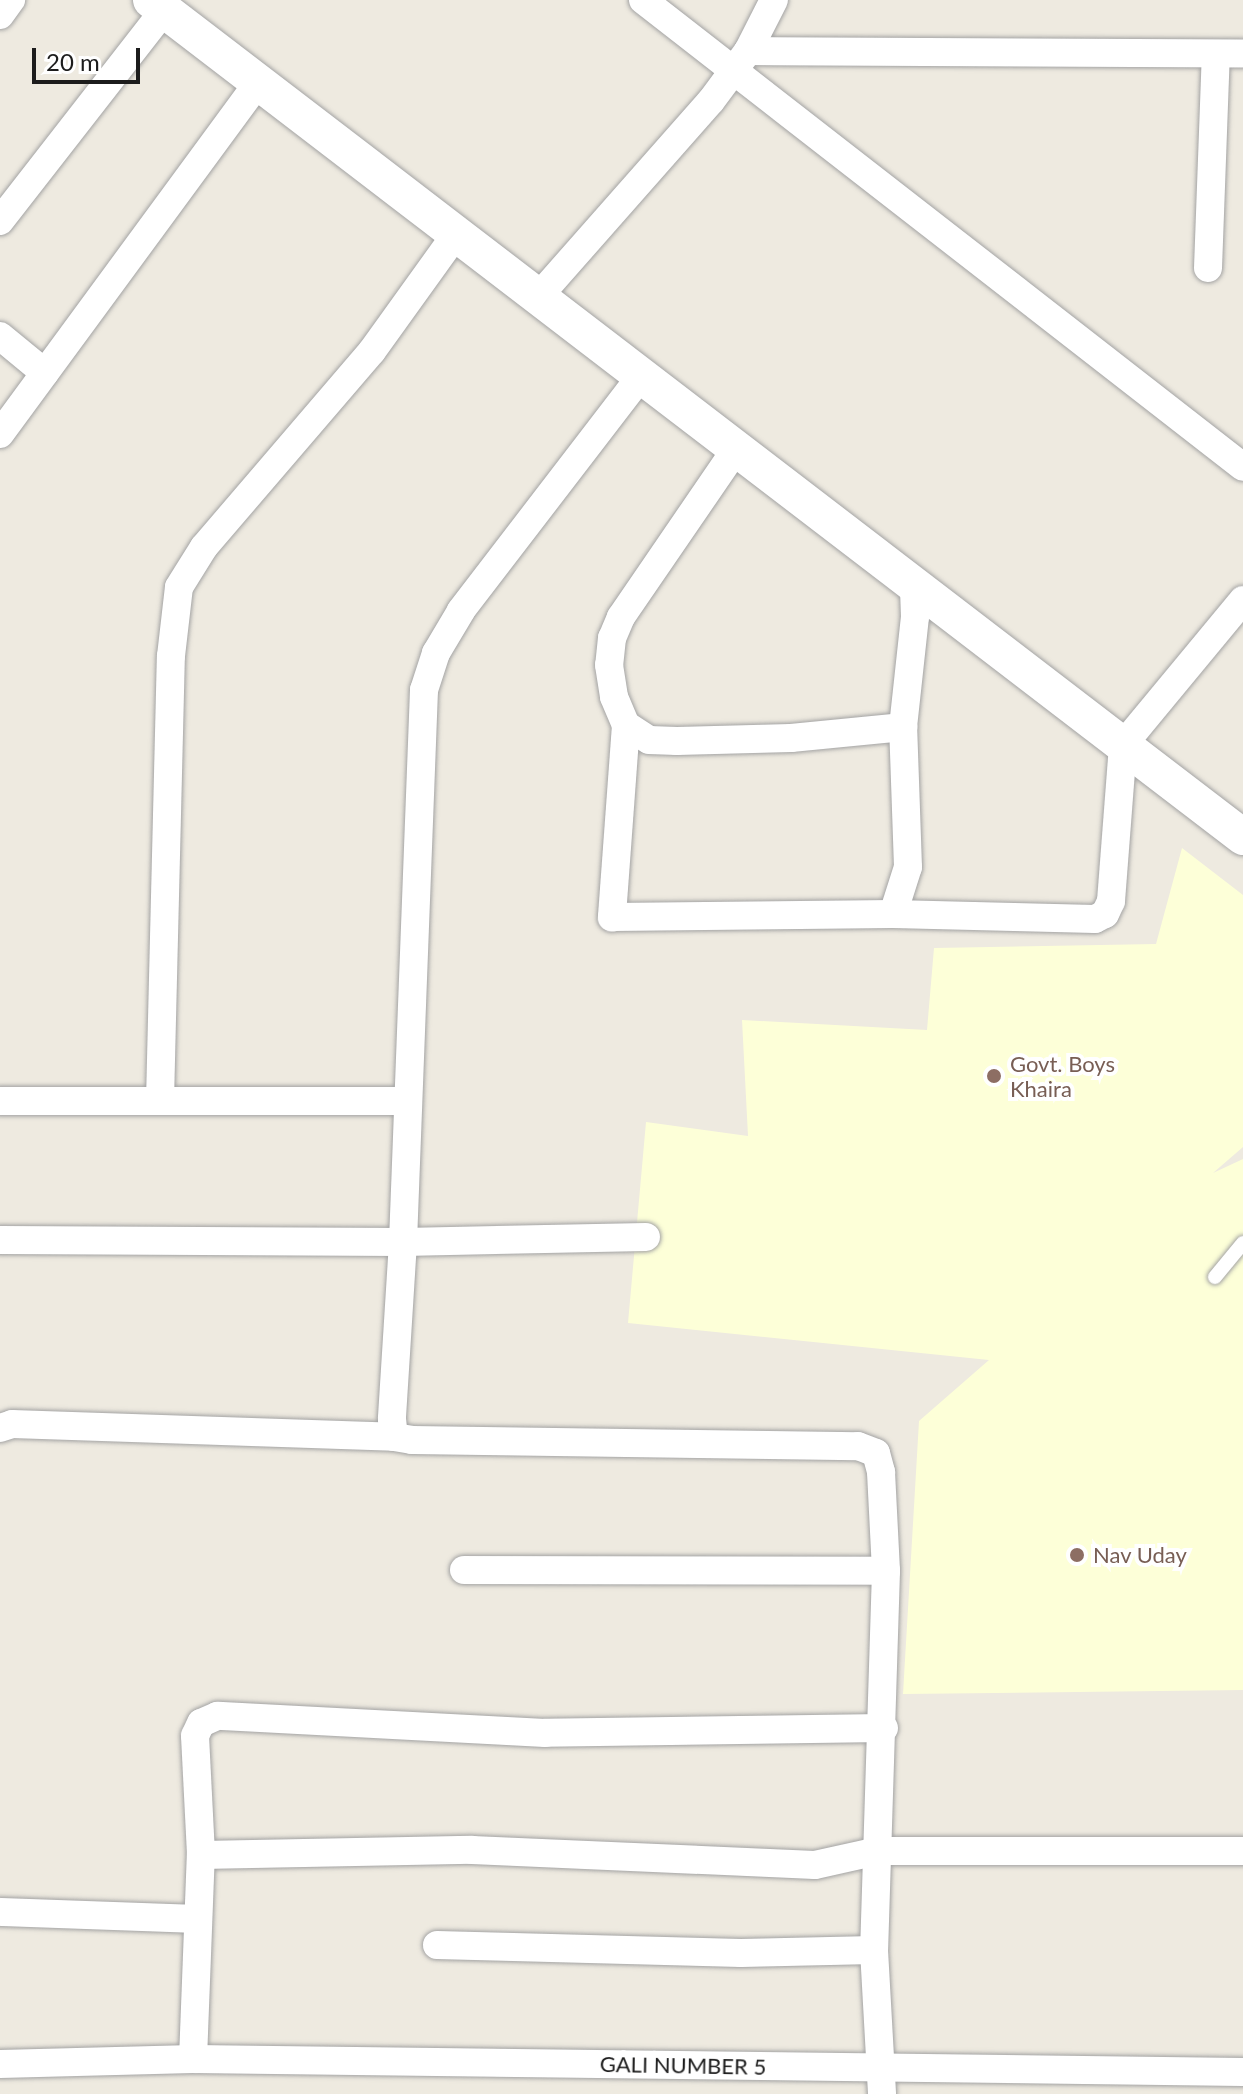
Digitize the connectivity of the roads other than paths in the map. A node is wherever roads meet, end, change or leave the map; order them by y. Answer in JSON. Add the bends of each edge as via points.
{"nodes":[{"id":1,"x":11,"y":0,"type":"edge"},
{"id":2,"x":643,"y":0,"type":"edge"},
{"id":3,"x":774,"y":0,"type":"edge"},
{"id":4,"x":158,"y":5,"type":"edge"},
{"id":5,"x":0,"y":15,"type":"edge"},
{"id":6,"x":1230,"y":54,"type":"edge"},
{"id":7,"x":741,"y":61,"type":"junction"},
{"id":8,"x":259,"y":82,"type":"junction"},
{"id":9,"x":0,"y":221,"type":"edge"},
{"id":10,"x":456,"y":234,"type":"junction"},
{"id":11,"x":1208,"y":268,"type":"dead end"},
{"id":12,"x":538,"y":297,"type":"junction"},
{"id":13,"x":0,"y":336,"type":"edge"},
{"id":14,"x":45,"y":373,"type":"junction"},
{"id":15,"x":641,"y":376,"type":"junction"},
{"id":16,"x":0,"y":434,"type":"edge"},
{"id":17,"x":736,"y":449,"type":"junction"},
{"id":18,"x":1243,"y":467,"type":"edge"},
{"id":19,"x":914,"y":586,"type":"junction"},
{"id":20,"x":1243,"y":600,"type":"edge"},
{"id":21,"x":626,"y":725,"type":"junction"},
{"id":22,"x":903,"y":727,"type":"junction"},
{"id":23,"x":1123,"y":745,"type":"junction"},
{"id":24,"x":1243,"y":837,"type":"edge"},
{"id":25,"x":893,"y":914,"type":"junction"},
{"id":26,"x":0,"y":1101,"type":"edge"},
{"id":27,"x":160,"y":1101,"type":"junction"},
{"id":28,"x":406,"y":1101,"type":"junction"},
{"id":29,"x":646,"y":1237,"type":"dead end"},
{"id":30,"x":0,"y":1240,"type":"edge"},
{"id":31,"x":403,"y":1242,"type":"junction"},
{"id":32,"x":1243,"y":1243,"type":"edge"},
{"id":33,"x":1215,"y":1277,"type":"dead end"},
{"id":34,"x":0,"y":1428,"type":"edge"},
{"id":35,"x":394,"y":1437,"type":"junction"},
{"id":36,"x":464,"y":1570,"type":"dead end"},
{"id":37,"x":886,"y":1571,"type":"junction"},
{"id":38,"x":884,"y":1728,"type":"junction"},
{"id":39,"x":878,"y":1851,"type":"junction"},
{"id":40,"x":1243,"y":1851,"type":"edge"},
{"id":41,"x":201,"y":1855,"type":"junction"},
{"id":42,"x":0,"y":1912,"type":"edge"},
{"id":43,"x":198,"y":1919,"type":"junction"},
{"id":44,"x":437,"y":1945,"type":"dead end"},
{"id":45,"x":874,"y":1950,"type":"junction"},
{"id":46,"x":193,"y":2059,"type":"junction"},
{"id":47,"x":0,"y":2064,"type":"edge"},
{"id":48,"x":1243,"y":2072,"type":"edge"},
{"id":49,"x":883,"y":2081,"type":"edge"}],
"edges":[{"from":1,"to":5,"type":"street"},
{"from":2,"to":7,"type":"street"},
{"from":3,"to":7,"type":"street"},
{"from":4,"to":8,"type":"street"},
{"from":4,"to":9,"type":"street"},
{"from":6,"to":7,"type":"street"},
{"from":6,"to":11,"type":"street"},
{"from":7,"to":12,"type":"street"},
{"from":7,"to":18,"type":"street"},
{"from":8,"to":10,"type":"street"},
{"from":8,"to":14,"type":"street"},
{"from":10,"to":12,"type":"street"},
{"from":10,"to":27,"type":"street","via":[[372,351],[204,547],[179,587],[171,656]]},
{"from":12,"to":15,"type":"street"},
{"from":13,"to":14,"type":"street"},
{"from":14,"to":16,"type":"street"},
{"from":15,"to":17,"type":"street"},
{"from":15,"to":28,"type":"street","via":[[487,575],[436,653],[424,690]]},
{"from":17,"to":19,"type":"street"},
{"from":17,"to":21,"type":"street","via":[[612,638],[610,676]]},
{"from":19,"to":22,"type":"street"},
{"from":19,"to":23,"type":"street"},
{"from":20,"to":23,"type":"street"},
{"from":21,"to":22,"type":"street","via":[[649,740],[677,741],[791,738]]},
{"from":21,"to":25,"type":"street","via":[[612,917]]},
{"from":22,"to":25,"type":"street","via":[[908,867]]},
{"from":23,"to":24,"type":"street"},
{"from":23,"to":25,"type":"street","via":[[1111,901],[1105,914],[1076,921]]},
{"from":26,"to":27,"type":"street"},
{"from":27,"to":28,"type":"street"},
{"from":28,"to":31,"type":"street"},
{"from":29,"to":31,"type":"street"},
{"from":30,"to":31,"type":"street"},
{"from":31,"to":35,"type":"street"},
{"from":32,"to":33,"type":"lane"},
{"from":34,"to":35,"type":"street","via":[[12,1424]]},
{"from":35,"to":37,"type":"street","via":[[858,1446],[876,1453],[881,1472]]},
{"from":36,"to":37,"type":"street"},
{"from":37,"to":38,"type":"street"},
{"from":38,"to":39,"type":"street"},
{"from":38,"to":41,"type":"street","via":[[545,1733],[217,1716],[201,1723],[195,1736]]},
{"from":39,"to":40,"type":"street"},
{"from":39,"to":41,"type":"street","via":[[815,1865],[472,1850]]},
{"from":39,"to":45,"type":"street"},
{"from":41,"to":43,"type":"street"},
{"from":42,"to":43,"type":"street"},
{"from":43,"to":46,"type":"street"},
{"from":44,"to":45,"type":"street","via":[[741,1953]]},
{"from":45,"to":49,"type":"street"},
{"from":46,"to":47,"type":"street","name":"GALI NUMBER 5"},
{"from":46,"to":49,"type":"street","name":"GALI NUMBER 5"},
{"from":48,"to":49,"type":"street","name":"GALI NUMBER 5"}]}
